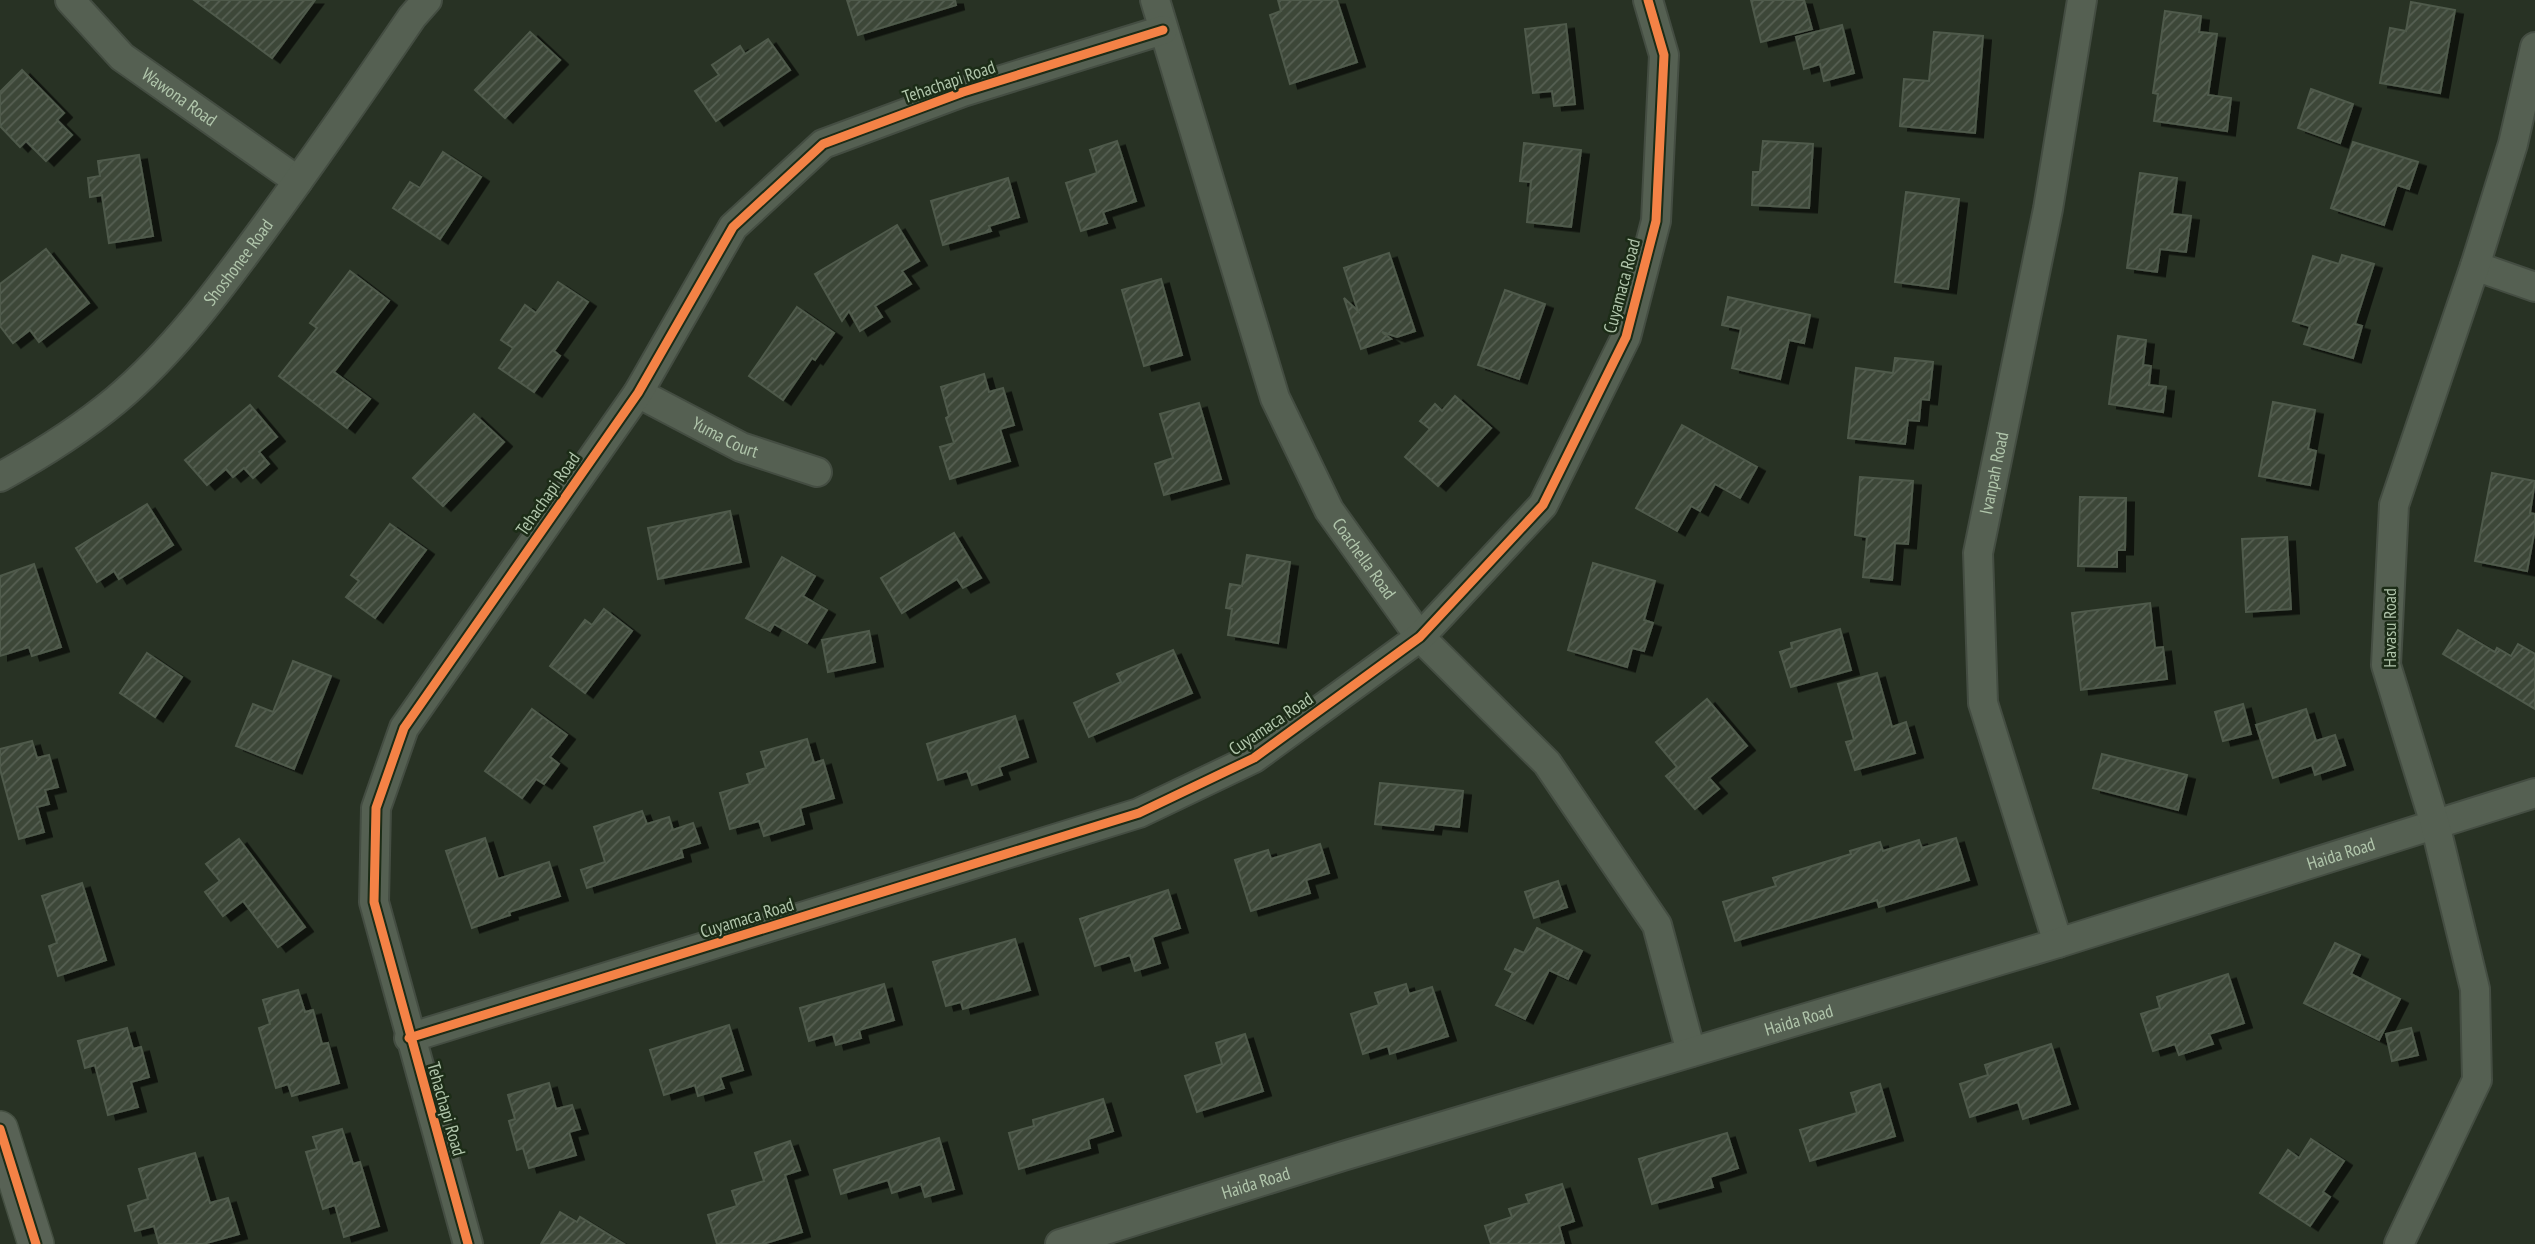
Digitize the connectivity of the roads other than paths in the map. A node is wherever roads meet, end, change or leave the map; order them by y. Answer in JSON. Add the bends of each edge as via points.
{"nodes":[{"id":1,"x":70,"y":0,"type":"edge"},
{"id":2,"x":427,"y":0,"type":"edge"},
{"id":3,"x":1155,"y":0,"type":"edge"},
{"id":4,"x":1648,"y":0,"type":"edge"},
{"id":5,"x":2082,"y":0,"type":"edge"},
{"id":6,"x":1163,"y":30,"type":"junction"},
{"id":7,"x":2535,"y":47,"type":"edge"},
{"id":8,"x":298,"y":181,"type":"junction"},
{"id":9,"x":2475,"y":266,"type":"junction"},
{"id":10,"x":2535,"y":287,"type":"edge"},
{"id":11,"x":639,"y":393,"type":"junction"},
{"id":12,"x":817,"y":472,"type":"dead end"},
{"id":13,"x":0,"y":477,"type":"edge"},
{"id":14,"x":1420,"y":636,"type":"junction"},
{"id":15,"x":2535,"y":793,"type":"edge"},
{"id":16,"x":2435,"y":824,"type":"junction"},
{"id":17,"x":2058,"y":943,"type":"junction"},
{"id":18,"x":410,"y":1038,"type":"junction"},
{"id":19,"x":1691,"y":1052,"type":"junction"},
{"id":20,"x":0,"y":1129,"type":"edge"},
{"id":21,"x":36,"y":1244,"type":"edge"},
{"id":22,"x":468,"y":1244,"type":"edge"},
{"id":23,"x":1060,"y":1244,"type":"edge"},
{"id":24,"x":2399,"y":1244,"type":"edge"}],
"edges":[{"from":1,"to":8,"type":"street","name":"Wawona Road","via":[[122,57]]},
{"from":2,"to":8,"type":"street","name":"Shoshonee Road"},
{"from":3,"to":6,"type":"street","name":"Coachella Road"},
{"from":4,"to":14,"type":"street","name":"Cuyamaca Road","via":[[1664,55],[1656,221],[1626,337],[1543,505]]},
{"from":5,"to":17,"type":"street","name":"Ivanpah Road","via":[[2048,209],[1978,553],[1983,703]]},
{"from":6,"to":11,"type":"street","name":"Tehachapi Road","via":[[963,92],[822,144],[733,227]]},
{"from":6,"to":14,"type":"street","name":"Coachella Road","via":[[1275,398],[1329,510]]},
{"from":7,"to":9,"type":"street","name":"Havasu Road","via":[[2513,144]]},
{"from":8,"to":13,"type":"street","name":"Shoshonee Road","via":[[172,347],[116,401],[40,455]]},
{"from":9,"to":10,"type":"street"},
{"from":9,"to":16,"type":"street","name":"Havasu Road","via":[[2394,505],[2386,665]]},
{"from":11,"to":12,"type":"street","name":"Yuma Court","via":[[741,447]]},
{"from":11,"to":18,"type":"street","name":"Tehachapi Road","via":[[404,728],[376,808],[374,902]]},
{"from":14,"to":18,"type":"street","name":"Cuyamaca Road","via":[[1254,758],[1139,813]]},
{"from":14,"to":19,"type":"street","name":"Coachella Road","via":[[1547,763],[1657,925]]},
{"from":15,"to":16,"type":"street","name":"Haida Road"},
{"from":16,"to":17,"type":"street","name":"Haida Road"},
{"from":16,"to":24,"type":"street","name":"Havasu Road","via":[[2475,989],[2477,1080]]},
{"from":17,"to":19,"type":"street","name":"Haida Road"},
{"from":18,"to":22,"type":"street","name":"Tehachapi Road"},
{"from":19,"to":23,"type":"street","name":"Haida Road"},
{"from":20,"to":21,"type":"main road"}]}
